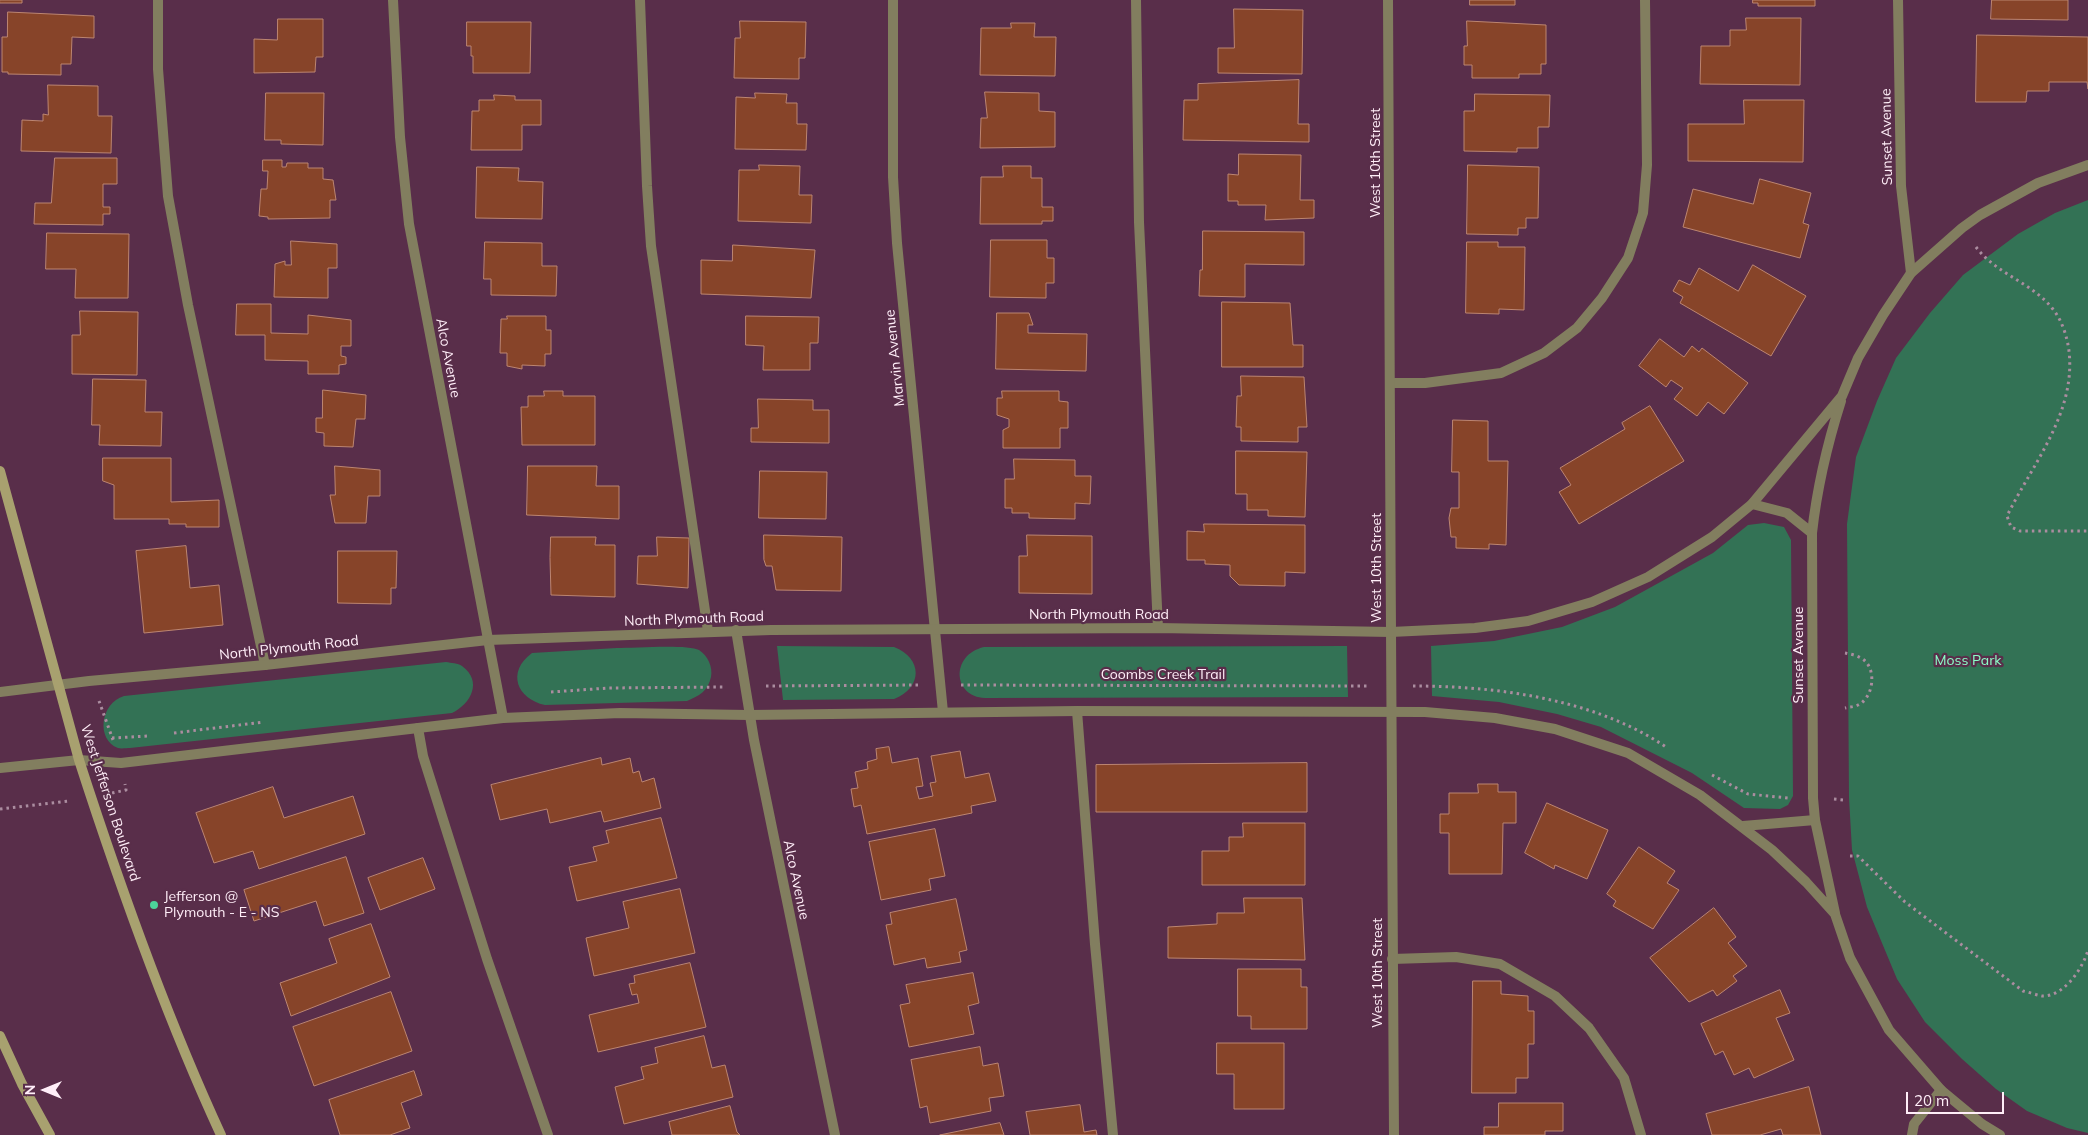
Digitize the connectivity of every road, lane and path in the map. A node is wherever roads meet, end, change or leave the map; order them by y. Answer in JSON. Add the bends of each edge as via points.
{"nodes":[{"id":1,"x":158,"y":0,"type":"edge"},
{"id":2,"x":393,"y":0,"type":"edge"},
{"id":3,"x":640,"y":0,"type":"edge"},
{"id":4,"x":893,"y":0,"type":"edge"},
{"id":5,"x":1136,"y":0,"type":"edge"},
{"id":6,"x":1388,"y":0,"type":"edge"},
{"id":7,"x":1645,"y":0,"type":"edge"},
{"id":8,"x":1898,"y":0,"type":"edge"},
{"id":9,"x":2088,"y":165,"type":"edge"},
{"id":10,"x":1976,"y":247,"type":"dead end"},
{"id":11,"x":1911,"y":274,"type":"junction"},
{"id":12,"x":1391,"y":383,"type":"junction"},
{"id":13,"x":1842,"y":396,"type":"junction"},
{"id":14,"x":0,"y":471,"type":"edge"},
{"id":15,"x":1752,"y":504,"type":"junction"},
{"id":16,"x":2088,"y":531,"type":"edge"},
{"id":17,"x":1812,"y":534,"type":"junction"},
{"id":18,"x":1158,"y":628,"type":"junction"},
{"id":19,"x":736,"y":630,"type":"junction"},
{"id":20,"x":935,"y":630,"type":"junction"},
{"id":21,"x":708,"y":631,"type":"junction"},
{"id":22,"x":1391,"y":632,"type":"junction"},
{"id":23,"x":488,"y":640,"type":"junction"},
{"id":24,"x":1845,"y":653,"type":"dead end"},
{"id":25,"x":265,"y":665,"type":"junction"},
{"id":26,"x":58,"y":685,"type":"junction"},
{"id":27,"x":915,"y":685,"type":"dead end"},
{"id":28,"x":959,"y":685,"type":"dead end"},
{"id":29,"x":757,"y":686,"type":"dead end"},
{"id":30,"x":1367,"y":686,"type":"dead end"},
{"id":31,"x":0,"y":692,"type":"edge"},
{"id":32,"x":1846,"y":708,"type":"dead end"},
{"id":33,"x":1077,"y":711,"type":"junction"},
{"id":34,"x":943,"y":712,"type":"junction"},
{"id":35,"x":1390,"y":712,"type":"junction"},
{"id":36,"x":749,"y":715,"type":"junction"},
{"id":37,"x":504,"y":718,"type":"junction"},
{"id":38,"x":418,"y":728,"type":"junction"},
{"id":39,"x":79,"y":760,"type":"junction"},
{"id":40,"x":0,"y":768,"type":"edge"},
{"id":41,"x":56,"y":803,"type":"dead end"},
{"id":42,"x":0,"y":809,"type":"edge"},
{"id":43,"x":1815,"y":820,"type":"junction"},
{"id":44,"x":1743,"y":826,"type":"junction"},
{"id":45,"x":1850,"y":856,"type":"dead end"},
{"id":46,"x":1835,"y":914,"type":"junction"},
{"id":47,"x":2088,"y":950,"type":"edge"},
{"id":48,"x":1392,"y":959,"type":"junction"},
{"id":49,"x":0,"y":1036,"type":"edge"},
{"id":50,"x":1941,"y":1090,"type":"junction"},
{"id":51,"x":50,"y":1135,"type":"edge"},
{"id":52,"x":220,"y":1135,"type":"edge"},
{"id":53,"x":548,"y":1135,"type":"edge"},
{"id":54,"x":835,"y":1135,"type":"edge"},
{"id":55,"x":1114,"y":1135,"type":"edge"},
{"id":56,"x":1394,"y":1135,"type":"edge"},
{"id":57,"x":1641,"y":1135,"type":"edge"},
{"id":58,"x":1912,"y":1135,"type":"edge"},
{"id":59,"x":2000,"y":1135,"type":"edge"}],
"edges":[{"from":1,"to":25,"type":"street","via":[[158,69],[168,196]]},
{"from":2,"to":23,"type":"street","name":"Alco Avenue","via":[[400,137],[409,224]]},
{"from":3,"to":21,"type":"street","via":[[651,246]]},
{"from":4,"to":20,"type":"street","name":"Marvin Avenue","via":[[893,177],[897,244]]},
{"from":5,"to":18,"type":"street","via":[[1139,222]]},
{"from":6,"to":12,"type":"street","name":"West 10th Street"},
{"from":7,"to":12,"type":"street","via":[[1647,165],[1643,213],[1628,258],[1602,298],[1577,328],[1544,354],[1501,373],[1425,384]]},
{"from":8,"to":11,"type":"street","name":"Sunset Avenue","via":[[1901,186]]},
{"from":9,"to":11,"type":"street","via":[[2038,183],[1980,215]]},
{"from":10,"to":16,"type":"path","via":[[1990,263],[2022,281],[2053,308],[2067,336],[2071,368],[2064,407],[2045,449],[2007,516],[2011,527],[2020,531]]},
{"from":11,"to":13,"type":"street","via":[[1858,358]]},
{"from":12,"to":22,"type":"street","name":"West 10th Street"},
{"from":13,"to":15,"type":"street","name":"North Plymouth Road"},
{"from":13,"to":17,"type":"street","name":"Sunset Avenue","via":[[1824,457]]},
{"from":14,"to":26,"type":"main road","name":"West Jefferson Boulevard"},
{"from":15,"to":17,"type":"street","via":[[1787,513]]},
{"from":15,"to":22,"type":"street","name":"North Plymouth Road","via":[[1712,537],[1648,577],[1592,602],[1528,621],[1475,628]]},
{"from":17,"to":43,"type":"street","name":"Sunset Avenue"},
{"from":18,"to":20,"type":"street","name":"North Plymouth Road"},
{"from":18,"to":22,"type":"street","name":"North Plymouth Road"},
{"from":19,"to":20,"type":"street","name":"North Plymouth Road"},
{"from":19,"to":21,"type":"street","name":"North Plymouth Road"},
{"from":19,"to":36,"type":"street","name":"Alco Avenue"},
{"from":20,"to":34,"type":"street","name":"Marvin Avenue"},
{"from":21,"to":23,"type":"street","name":"North Plymouth Road"},
{"from":22,"to":35,"type":"street","name":"West 10th Street"},
{"from":23,"to":25,"type":"street","name":"North Plymouth Road"},
{"from":23,"to":37,"type":"street","name":"Alco Avenue"},
{"from":24,"to":32,"type":"path","via":[[1863,659],[1870,667],[1872,679],[1868,695],[1858,705]]},
{"from":25,"to":26,"type":"street","name":"North Plymouth Road"},
{"from":26,"to":31,"type":"street","name":"North Plymouth Road"},
{"from":26,"to":39,"type":"main road","name":"West Jefferson Boulevard"},
{"from":27,"to":29,"type":"path"},
{"from":28,"to":30,"type":"path","name":"Coombs Creek Trail"},
{"from":33,"to":34,"type":"street"},
{"from":33,"to":35,"type":"street"},
{"from":33,"to":55,"type":"street"},
{"from":34,"to":36,"type":"street"},
{"from":35,"to":44,"type":"street","via":[[1495,718],[1555,729],[1628,754],[1700,795]]},
{"from":35,"to":48,"type":"street","name":"West 10th Street"},
{"from":36,"to":37,"type":"street","via":[[620,714]]},
{"from":36,"to":54,"type":"street","name":"Alco Avenue"},
{"from":37,"to":38,"type":"street"},
{"from":38,"to":39,"type":"street","via":[[121,763]]},
{"from":38,"to":53,"type":"street","via":[[423,756],[484,950]]},
{"from":39,"to":40,"type":"street"},
{"from":39,"to":52,"type":"main road","name":"West Jefferson Boulevard","via":[[164,1002]]},
{"from":41,"to":42,"type":"path"},
{"from":43,"to":44,"type":"street"},
{"from":43,"to":46,"type":"street","name":"Sunset Avenue"},
{"from":44,"to":46,"type":"street","via":[[1806,882]]},
{"from":45,"to":47,"type":"path","via":[[1858,856],[1905,902],[2023,991],[2044,996],[2060,991],[2074,978]]},
{"from":46,"to":50,"type":"street","name":"Sunset Avenue","via":[[1850,958],[1889,1030]]},
{"from":48,"to":56,"type":"street","name":"West 10th Street"},
{"from":48,"to":57,"type":"street","via":[[1456,957],[1500,964],[1554,996],[1590,1028],[1624,1078]]},
{"from":49,"to":51,"type":"main road"},
{"from":50,"to":58,"type":"street","via":[[1914,1124]]},
{"from":50,"to":59,"type":"street","name":"Sunset Avenue"}]}
